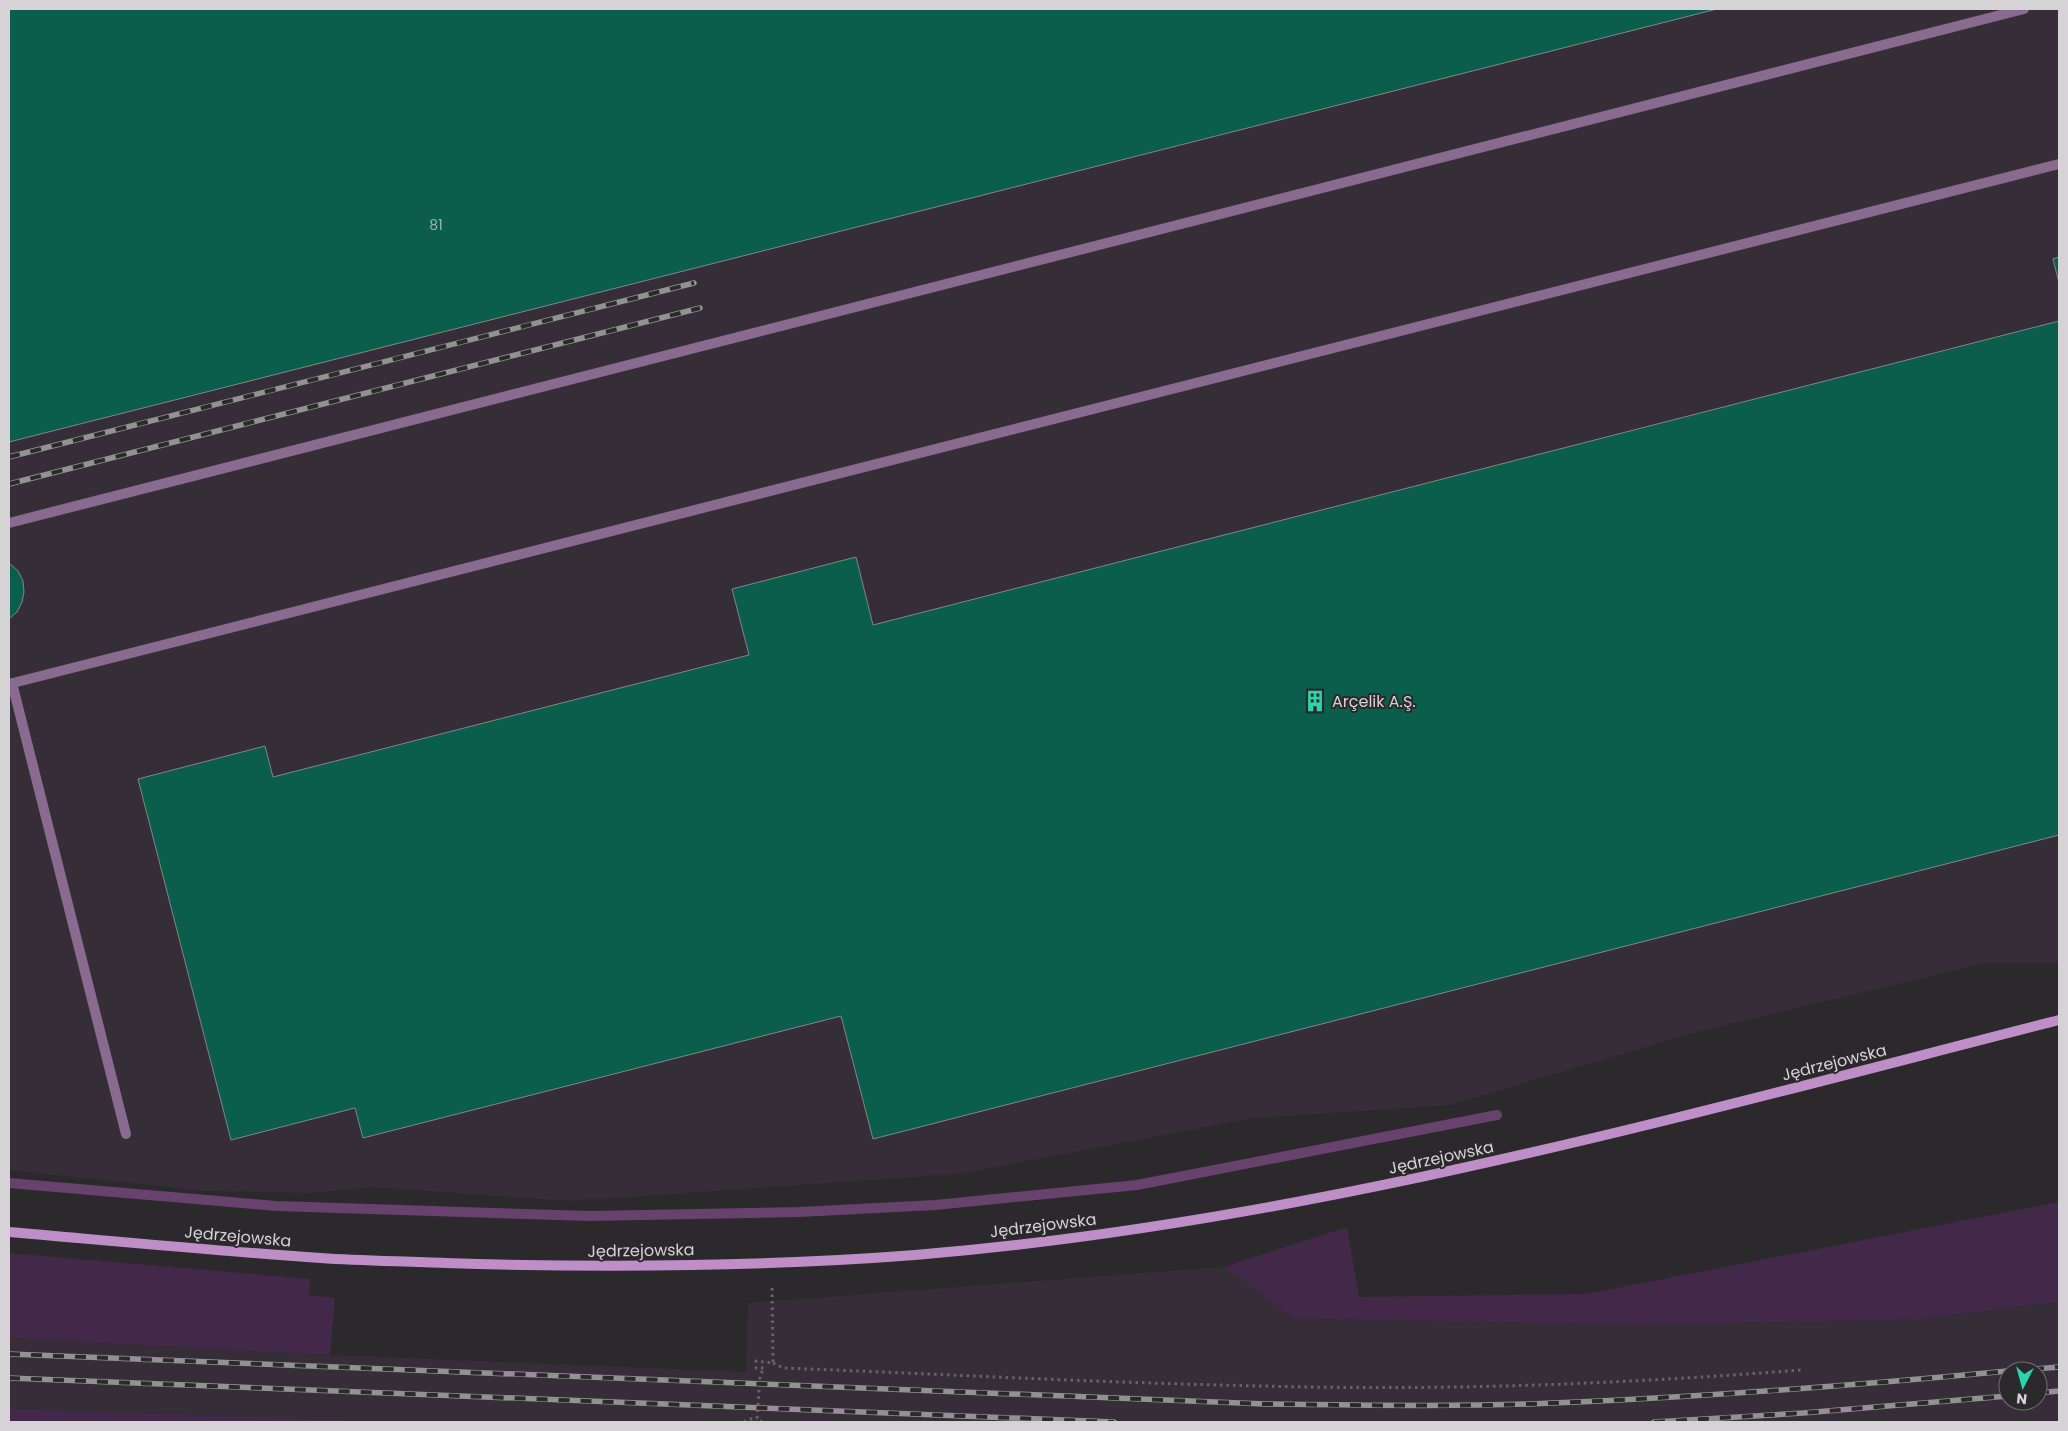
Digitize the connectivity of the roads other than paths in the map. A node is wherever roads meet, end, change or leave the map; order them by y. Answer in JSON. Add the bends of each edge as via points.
{"nodes":[{"id":1,"x":2024,"y":9,"type":"edge"},
{"id":2,"x":2059,"y":164,"type":"edge"},
{"id":3,"x":9,"y":523,"type":"edge"},
{"id":4,"x":10,"y":683,"type":"edge"},
{"id":5,"x":2059,"y":1020,"type":"edge"},
{"id":6,"x":126,"y":1134,"type":"dead end"},
{"id":7,"x":9,"y":1232,"type":"edge"}],
"edges":[{"from":1,"to":3,"type":"lane"},
{"from":2,"to":4,"type":"lane"},
{"from":4,"to":6,"type":"lane"},
{"from":5,"to":7,"type":"street","name":"Jędrzejowska","via":[[1567,1146],[1324,1198],[1171,1224],[929,1253],[621,1267],[483,1264],[325,1258]]}]}
